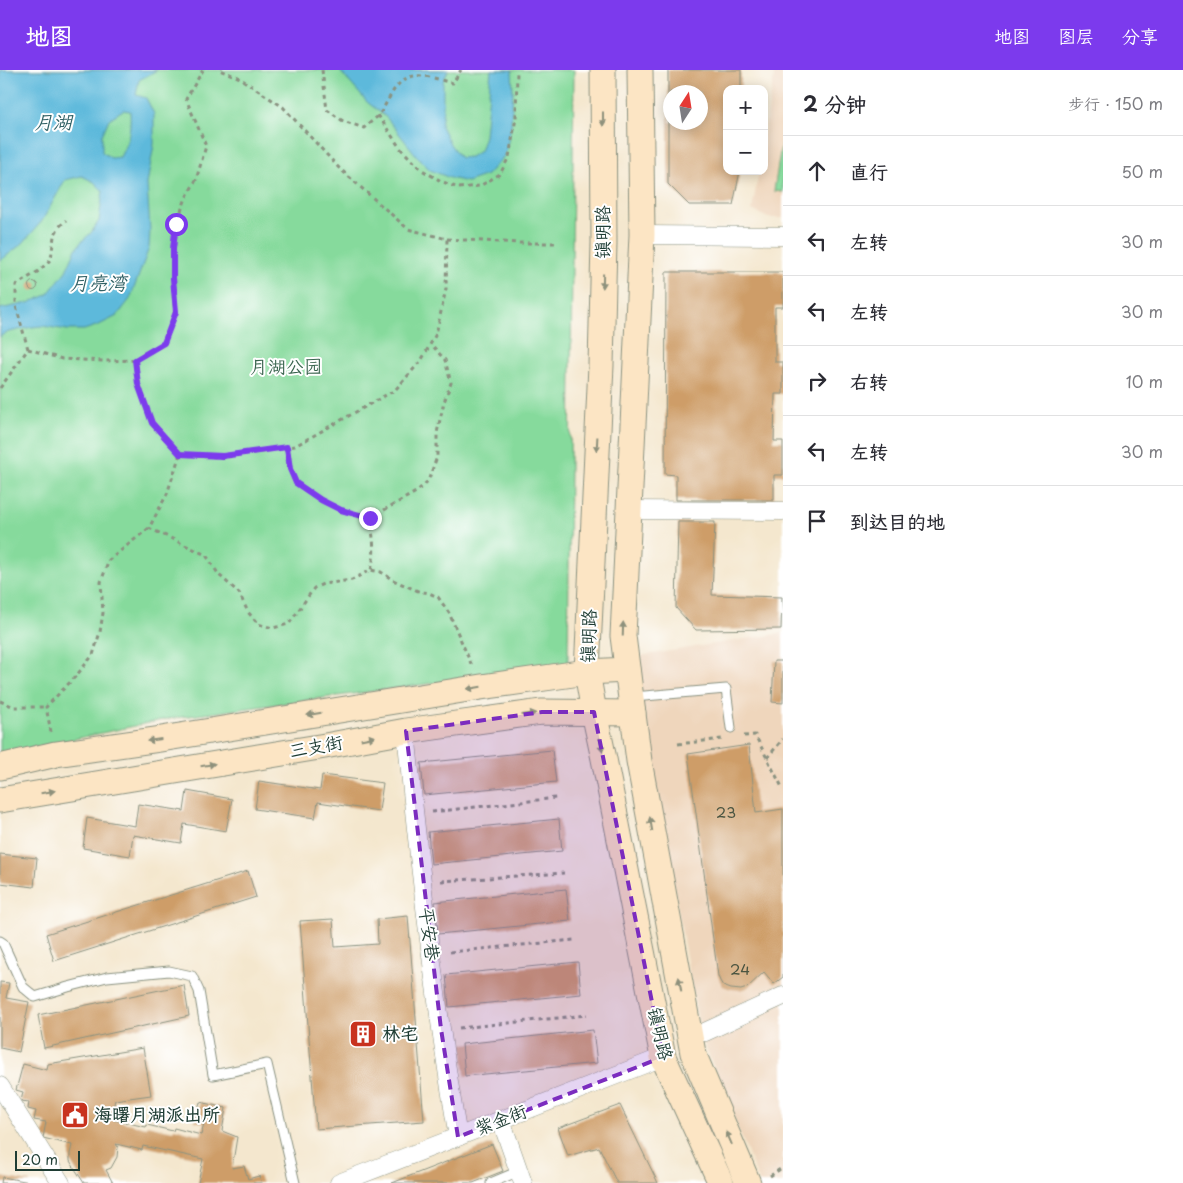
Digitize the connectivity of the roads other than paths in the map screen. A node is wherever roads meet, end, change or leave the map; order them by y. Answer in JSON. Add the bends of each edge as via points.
{"nodes":[{"id":1,"x":603,"y":70,"type":"edge"},
{"id":2,"x":640,"y":70,"type":"edge"},
{"id":3,"x":642,"y":235,"type":"junction"},
{"id":4,"x":783,"y":236,"type":"edge"},
{"id":5,"x":629,"y":510,"type":"junction"},
{"id":6,"x":783,"y":511,"type":"edge"},
{"id":7,"x":627,"y":670,"type":"junction"},
{"id":8,"x":587,"y":672,"type":"junction"},
{"id":9,"x":632,"y":705,"type":"junction"},
{"id":10,"x":594,"y":712,"type":"junction"},
{"id":11,"x":731,"y":728,"type":"dead end"},
{"id":12,"x":406,"y":731,"type":"junction"},
{"id":13,"x":0,"y":767,"type":"edge"},
{"id":14,"x":0,"y":800,"type":"edge"},
{"id":15,"x":0,"y":941,"type":"edge"},
{"id":16,"x":783,"y":996,"type":"edge"},
{"id":17,"x":705,"y":1032,"type":"dead end"},
{"id":18,"x":663,"y":1057,"type":"junction"},
{"id":19,"x":0,"y":1086,"type":"edge"},
{"id":20,"x":501,"y":1120,"type":"junction"},
{"id":21,"x":458,"y":1137,"type":"junction"},
{"id":22,"x":521,"y":1177,"type":"edge"},
{"id":23,"x":758,"y":1180,"type":"edge"},
{"id":24,"x":60,"y":1183,"type":"edge"},
{"id":25,"x":295,"y":1183,"type":"edge"},
{"id":26,"x":340,"y":1183,"type":"edge"},
{"id":27,"x":491,"y":1183,"type":"edge"},
{"id":28,"x":721,"y":1183,"type":"edge"}],
"edges":[{"from":1,"to":8,"type":"main road","name":"镇明路","one_way":true,"via":[[602,337]]},
{"from":2,"to":3,"type":"main road","name":"镇明路"},
{"from":3,"to":4,"type":"street"},
{"from":3,"to":5,"type":"main road","name":"镇明路"},
{"from":5,"to":6,"type":"street"},
{"from":7,"to":5,"type":"main road","name":"镇明路","one_way":true,"via":[[623,636]]},
{"from":7,"to":8,"type":"main road","name":"三支街"},
{"from":7,"to":9,"type":"main road","name":"镇明路"},
{"from":8,"to":10,"type":"main road","name":"镇明路"},
{"from":8,"to":13,"type":"main road","name":"三支街","one_way":true,"via":[[56,754]]},
{"from":9,"to":10,"type":"main road","name":"三支街"},
{"from":9,"to":11,"type":"lane","via":[[726,689]]},
{"from":23,"to":9,"type":"main road","name":"镇明路","one_way":true,"via":[[693,1052],[639,761]]},
{"from":12,"to":10,"type":"main road","name":"三支街","one_way":true,"via":[[542,712]]},
{"from":10,"to":18,"type":"main road","name":"镇明路","one_way":true},
{"from":14,"to":12,"type":"main road","name":"三支街","one_way":true},
{"from":12,"to":21,"type":"street","name":"平安巷","via":[[441,1029]]},
{"from":15,"to":25,"type":"lane","via":[[22,987],[35,997],[107,977],[169,971],[192,976],[199,991],[213,1075],[267,1064]]},
{"from":16,"to":17,"type":"street"},
{"from":18,"to":20,"type":"street","name":"紫金街"},
{"from":18,"to":28,"type":"main road","name":"镇明路"},
{"from":19,"to":24,"type":"street"},
{"from":20,"to":21,"type":"street","name":"紫金街"},
{"from":20,"to":22,"type":"street"},
{"from":21,"to":26,"type":"street","name":"紫金街"},
{"from":22,"to":27,"type":"lane"}]}
